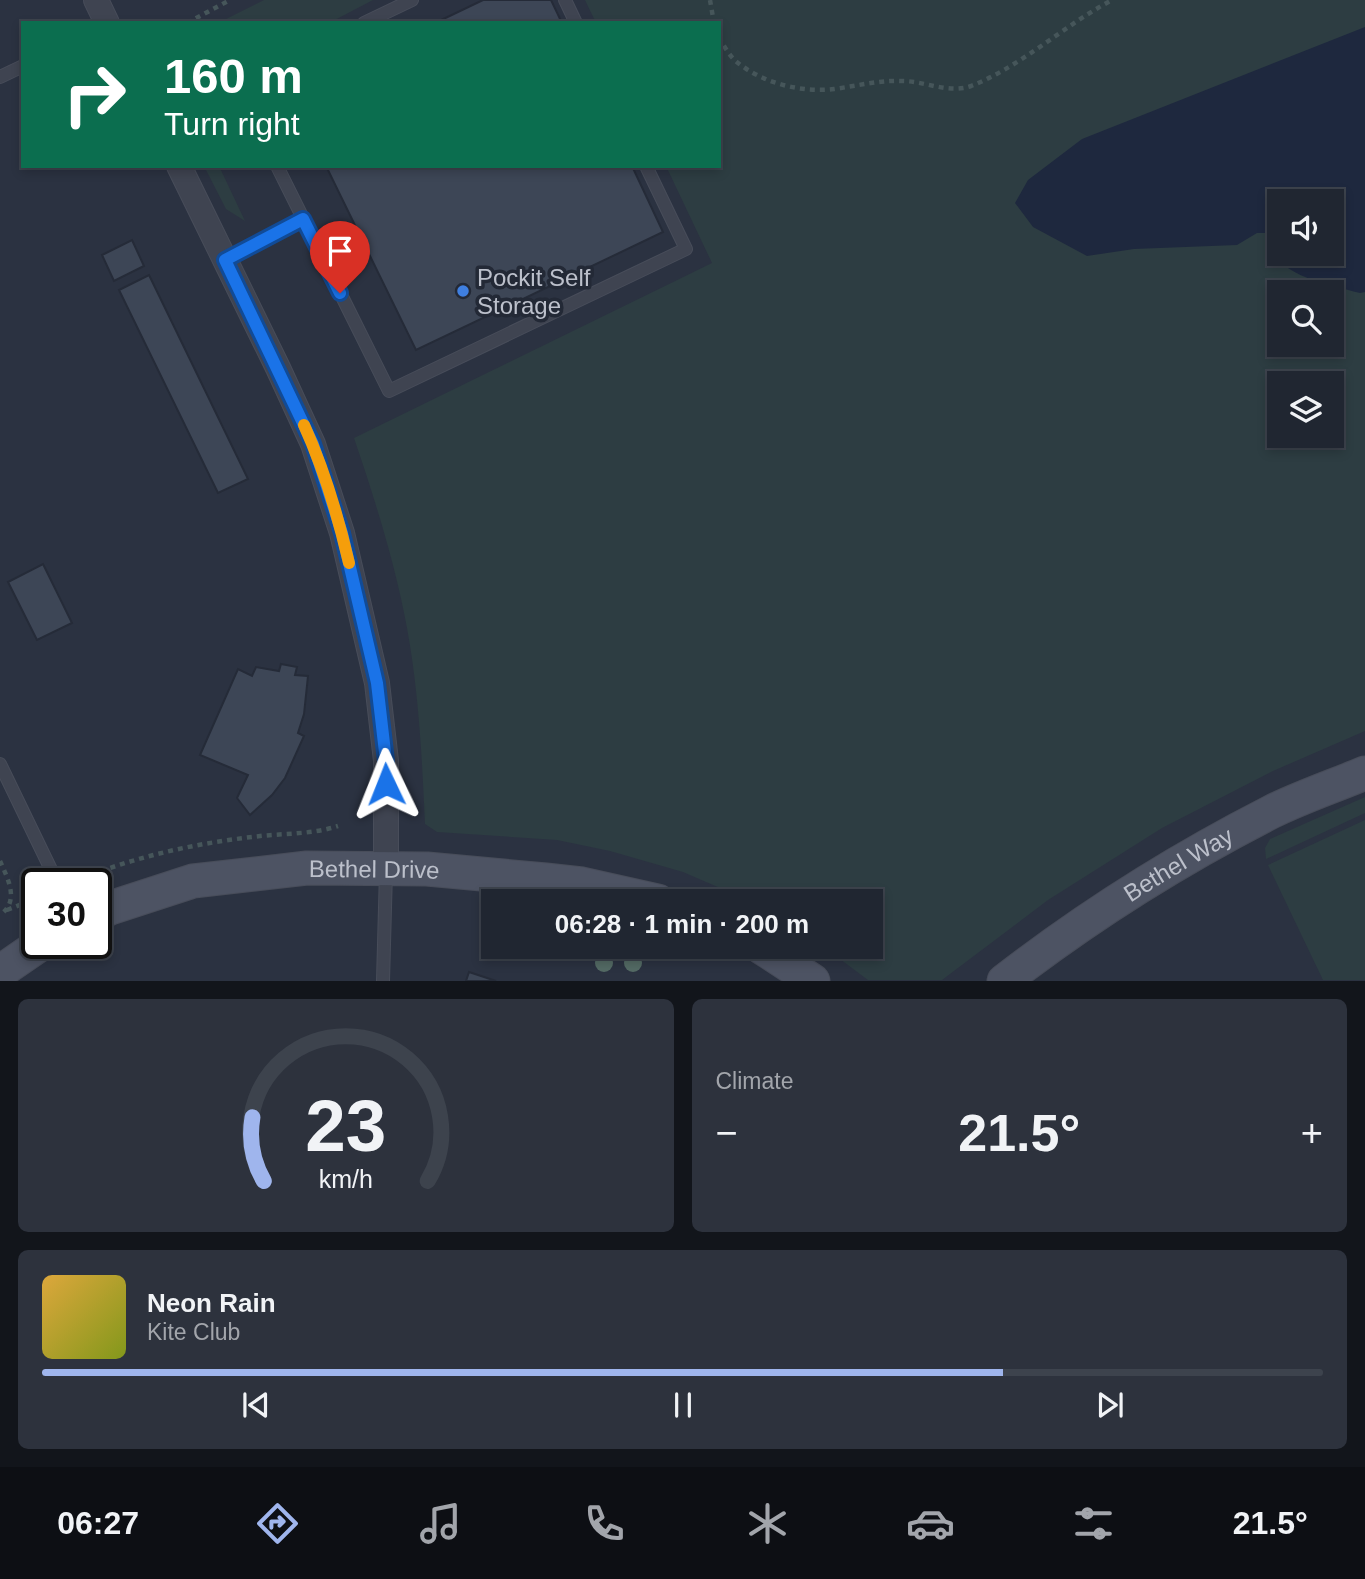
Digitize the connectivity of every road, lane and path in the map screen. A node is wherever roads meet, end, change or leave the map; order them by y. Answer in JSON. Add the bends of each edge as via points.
{"nodes":[{"id":1,"x":96,"y":0,"type":"edge"},
{"id":2,"x":230,"y":0,"type":"edge"},
{"id":3,"x":412,"y":0,"type":"edge"},
{"id":4,"x":565,"y":0,"type":"edge"},
{"id":5,"x":710,"y":0,"type":"edge"},
{"id":6,"x":1112,"y":0,"type":"edge"},
{"id":7,"x":106,"y":21,"type":"edge"},
{"id":8,"x":191,"y":21,"type":"edge"},
{"id":9,"x":368,"y":21,"type":"edge"},
{"id":10,"x":575,"y":21,"type":"edge"},
{"id":11,"x":714,"y":21,"type":"edge"},
{"id":12,"x":721,"y":40,"type":"edge"},
{"id":13,"x":21,"y":67,"type":"edge"},
{"id":14,"x":0,"y":77,"type":"edge"},
{"id":15,"x":180,"y":168,"type":"edge"},
{"id":16,"x":278,"y":168,"type":"edge"},
{"id":17,"x":647,"y":168,"type":"edge"},
{"id":18,"x":303,"y":219,"type":"junction"},
{"id":19,"x":225,"y":260,"type":"junction"},
{"id":20,"x":0,"y":764,"type":"edge"},
{"id":21,"x":1365,"y":773,"type":"edge"},
{"id":22,"x":338,"y":826,"type":"dead end"},
{"id":23,"x":0,"y":861,"type":"edge"},
{"id":24,"x":50,"y":868,"type":"edge"},
{"id":25,"x":387,"y":868,"type":"junction"},
{"id":26,"x":112,"y":870,"type":"edge"},
{"id":27,"x":604,"y":889,"type":"edge"},
{"id":28,"x":21,"y":905,"type":"edge"},
{"id":29,"x":112,"y":907,"type":"edge"},
{"id":30,"x":6,"y":911,"type":"junction"},
{"id":31,"x":0,"y":915,"type":"edge"},
{"id":32,"x":21,"y":958,"type":"edge"},
{"id":33,"x":779,"y":959,"type":"edge"},
{"id":34,"x":0,"y":972,"type":"edge"},
{"id":35,"x":383,"y":981,"type":"edge"},
{"id":36,"x":813,"y":981,"type":"edge"},
{"id":37,"x":1004,"y":981,"type":"edge"}],
"edges":[{"from":1,"to":7,"type":"street"},
{"from":2,"to":8,"type":"path"},
{"from":3,"to":9,"type":"lane"},
{"from":4,"to":10,"type":"lane"},
{"from":5,"to":11,"type":"path"},
{"from":6,"to":12,"type":"path","via":[[1031,54],[966,88],[877,80],[831,89],[799,89],[764,78],[736,62]]},
{"from":13,"to":14,"type":"lane"},
{"from":15,"to":19,"type":"street"},
{"from":16,"to":18,"type":"lane"},
{"from":17,"to":18,"type":"lane","via":[[686,249],[389,391]]},
{"from":18,"to":19,"type":"lane"},
{"from":19,"to":25,"type":"street","via":[[313,444],[342,533],[377,683],[386,761]]},
{"from":20,"to":24,"type":"lane"},
{"from":21,"to":37,"type":"street","name":"Bethel Way","via":[[1273,811],[1168,869],[1065,934]]},
{"from":22,"to":26,"type":"path","via":[[168,851]]},
{"from":23,"to":30,"type":"path","via":[[12,897]]},
{"from":25,"to":27,"type":"street","name":"Bethel Drive"},
{"from":25,"to":29,"type":"street","name":"Bethel Drive","via":[[307,868],[193,881]]},
{"from":25,"to":35,"type":"lane"},
{"from":28,"to":30,"type":"path"},
{"from":30,"to":31,"type":"path"},
{"from":32,"to":34,"type":"street"},
{"from":33,"to":36,"type":"street"}]}
